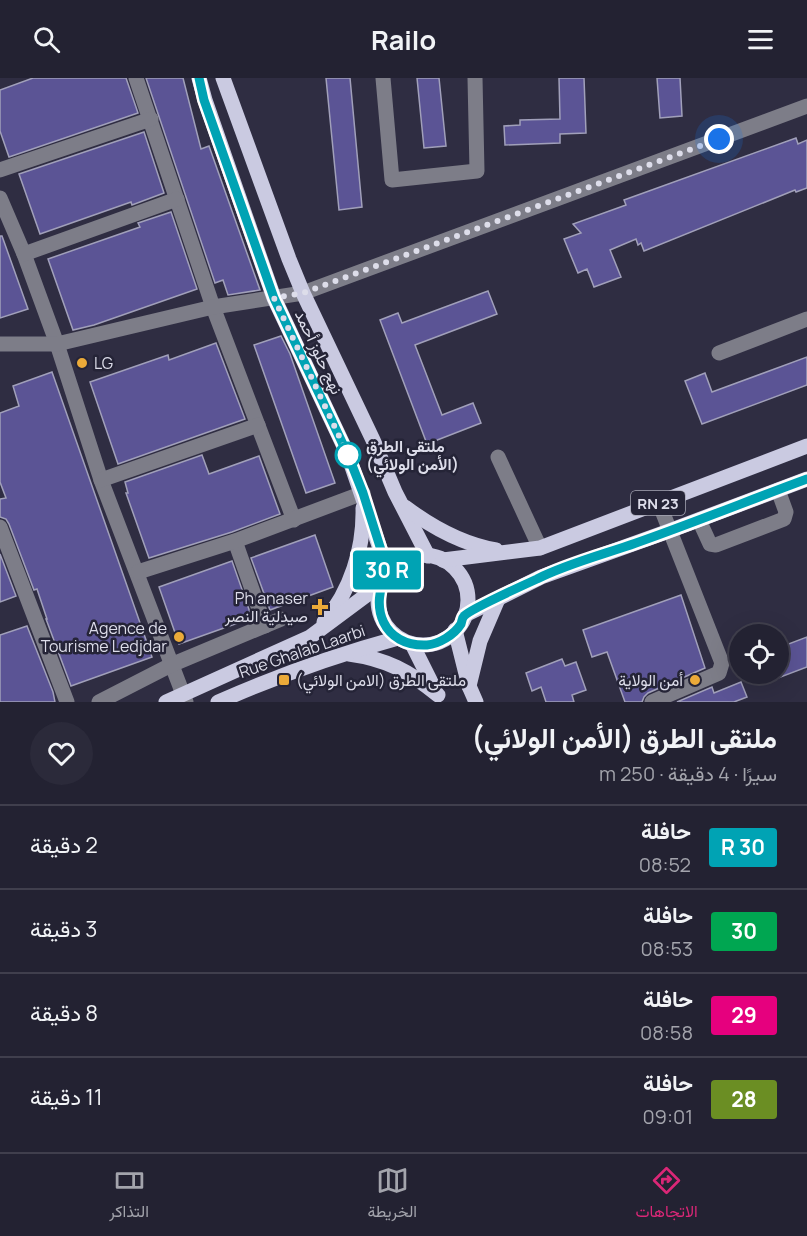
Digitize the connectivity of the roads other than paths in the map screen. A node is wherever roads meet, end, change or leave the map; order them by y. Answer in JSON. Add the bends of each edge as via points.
{"nodes":[{"id":1,"x":136,"y":78,"type":"edge"},
{"id":2,"x":199,"y":78,"type":"edge"},
{"id":3,"x":223,"y":78,"type":"edge"},
{"id":4,"x":383,"y":78,"type":"edge"},
{"id":5,"x":475,"y":78,"type":"edge"},
{"id":6,"x":807,"y":106,"type":"edge"},
{"id":7,"x":151,"y":119,"type":"junction"},
{"id":8,"x":0,"y":170,"type":"edge"},
{"id":9,"x":177,"y":199,"type":"junction"},
{"id":10,"x":2,"y":208,"type":"edge"},
{"id":11,"x":24,"y":254,"type":"junction"},
{"id":12,"x":303,"y":293,"type":"junction"},
{"id":13,"x":274,"y":298,"type":"junction"},
{"id":14,"x":213,"y":307,"type":"junction"},
{"id":15,"x":807,"y":320,"type":"edge"},
{"id":16,"x":0,"y":344,"type":"edge"},
{"id":17,"x":57,"y":344,"type":"junction"},
{"id":18,"x":719,"y":353,"type":"dead end"},
{"id":19,"x":258,"y":424,"type":"junction"},
{"id":20,"x":807,"y":446,"type":"edge"},
{"id":21,"x":498,"y":457,"type":"dead end"},
{"id":22,"x":807,"y":479,"type":"edge"},
{"id":23,"x":101,"y":480,"type":"junction"},
{"id":24,"x":778,"y":490,"type":"junction"},
{"id":25,"x":363,"y":493,"type":"junction"},
{"id":26,"x":659,"y":502,"type":"junction"},
{"id":27,"x":402,"y":504,"type":"junction"},
{"id":28,"x":294,"y":520,"type":"junction"},
{"id":29,"x":699,"y":520,"type":"junction"},
{"id":30,"x":0,"y":527,"type":"edge"},
{"id":31,"x":669,"y":531,"type":"junction"},
{"id":32,"x":235,"y":541,"type":"junction"},
{"id":33,"x":540,"y":548,"type":"junction"},
{"id":34,"x":508,"y":552,"type":"junction"},
{"id":35,"x":436,"y":558,"type":"junction"},
{"id":36,"x":138,"y":572,"type":"junction"},
{"id":37,"x":384,"y":578,"type":"junction"},
{"id":38,"x":498,"y":599,"type":"junction"},
{"id":39,"x":465,"y":615,"type":"junction"},
{"id":40,"x":281,"y":619,"type":"dead end"},
{"id":41,"x":265,"y":626,"type":"junction"},
{"id":42,"x":455,"y":630,"type":"junction"},
{"id":43,"x":310,"y":638,"type":"junction"},
{"id":44,"x":405,"y":641,"type":"junction"},
{"id":45,"x":343,"y":653,"type":"junction"},
{"id":46,"x":171,"y":666,"type":"junction"},
{"id":47,"x":469,"y":686,"type":"junction"},
{"id":48,"x":184,"y":698,"type":"edge"},
{"id":49,"x":439,"y":699,"type":"edge"},
{"id":50,"x":67,"y":702,"type":"edge"},
{"id":51,"x":99,"y":702,"type":"edge"},
{"id":52,"x":166,"y":702,"type":"edge"},
{"id":53,"x":218,"y":702,"type":"edge"},
{"id":54,"x":476,"y":702,"type":"edge"},
{"id":55,"x":652,"y":702,"type":"edge"}],
"edges":[{"from":1,"to":7,"type":"street"},
{"from":2,"to":13,"type":"main road","name":"نهج حلوز أحمد"},
{"from":3,"to":12,"type":"main road","name":"نهج حلوز أحمد"},
{"from":4,"to":5,"type":"street","via":[[392,180],[477,171]]},
{"from":6,"to":12,"type":"street"},
{"from":7,"to":8,"type":"street"},
{"from":7,"to":9,"type":"street"},
{"from":9,"to":11,"type":"street"},
{"from":9,"to":14,"type":"street"},
{"from":10,"to":11,"type":"street"},
{"from":11,"to":17,"type":"street"},
{"from":12,"to":13,"type":"street"},
{"from":12,"to":27,"type":"main road","name":"نهج حلوز أحمد"},
{"from":13,"to":14,"type":"street"},
{"from":13,"to":25,"type":"main road","name":"نهج حلوز أحمد"},
{"from":14,"to":17,"type":"street"},
{"from":14,"to":19,"type":"street"},
{"from":15,"to":18,"type":"street"},
{"from":16,"to":17,"type":"street"},
{"from":17,"to":23,"type":"street"},
{"from":19,"to":23,"type":"street"},
{"from":19,"to":28,"type":"street"},
{"from":20,"to":26,"type":"main road","number":"RN 23"},
{"from":21,"to":33,"type":"street"},
{"from":22,"to":24,"type":"main road","number":"RN 23"},
{"from":23,"to":36,"type":"street"},
{"from":24,"to":29,"type":"main road","number":"RN 23"},
{"from":24,"to":29,"type":"street","via":[[786,512],[784,519],[717,545],[710,544]]},
{"from":25,"to":28,"type":"street"},
{"from":25,"to":37,"type":"main road","name":"نهج حلوز أحمد"},
{"from":25,"to":43,"type":"main road","via":[[358,556],[337,604]]},
{"from":26,"to":31,"type":"street"},
{"from":26,"to":33,"type":"main road","number":"RN 23"},
{"from":27,"to":34,"type":"main road","via":[[441,531],[485,548]]},
{"from":27,"to":35,"type":"main road","name":"نهج حلوز أحمد"},
{"from":28,"to":32,"type":"street"},
{"from":29,"to":31,"type":"main road","number":"RN 23"},
{"from":30,"to":50,"type":"street"},
{"from":31,"to":38,"type":"main road","number":"RN 23","via":[[541,577]]},
{"from":31,"to":55,"type":"street","via":[[722,663],[720,673]]},
{"from":32,"to":36,"type":"street"},
{"from":32,"to":41,"type":"street"},
{"from":33,"to":34,"type":"main road","number":"RN 23"},
{"from":34,"to":35,"type":"main road","number":"RN 23"},
{"from":35,"to":37,"type":"main road","via":[[413,556],[399,562]]},
{"from":35,"to":39,"type":"main road","via":[[453,567],[461,578],[466,589]]},
{"from":36,"to":46,"type":"street"},
{"from":37,"to":43,"type":"main road","name":"Rue Ghalab Laarbi"},
{"from":37,"to":44,"type":"main road","via":[[378,600],[380,615],[387,628]]},
{"from":38,"to":39,"type":"main road","number":"RN 23"},
{"from":38,"to":47,"type":"main road","via":[[480,641]]},
{"from":39,"to":42,"type":"main road"},
{"from":40,"to":41,"type":"street"},
{"from":41,"to":46,"type":"street"},
{"from":42,"to":44,"type":"main road","via":[[428,645]]},
{"from":42,"to":47,"type":"main road"},
{"from":43,"to":48,"type":"main road","name":"Rue Ghalab Laarbi"},
{"from":44,"to":45,"type":"main road","name":"Rue Ghalab Laarbi"},
{"from":44,"to":49,"type":"main road"},
{"from":45,"to":49,"type":"main road","via":[[394,665],[417,678]]},
{"from":45,"to":53,"type":"main road","name":"Rue Ghalab Laarbi"},
{"from":46,"to":48,"type":"street"},
{"from":46,"to":51,"type":"street"},
{"from":47,"to":54,"type":"main road"},
{"from":48,"to":52,"type":"main road","name":"Rue Ghalab Laarbi"}]}
